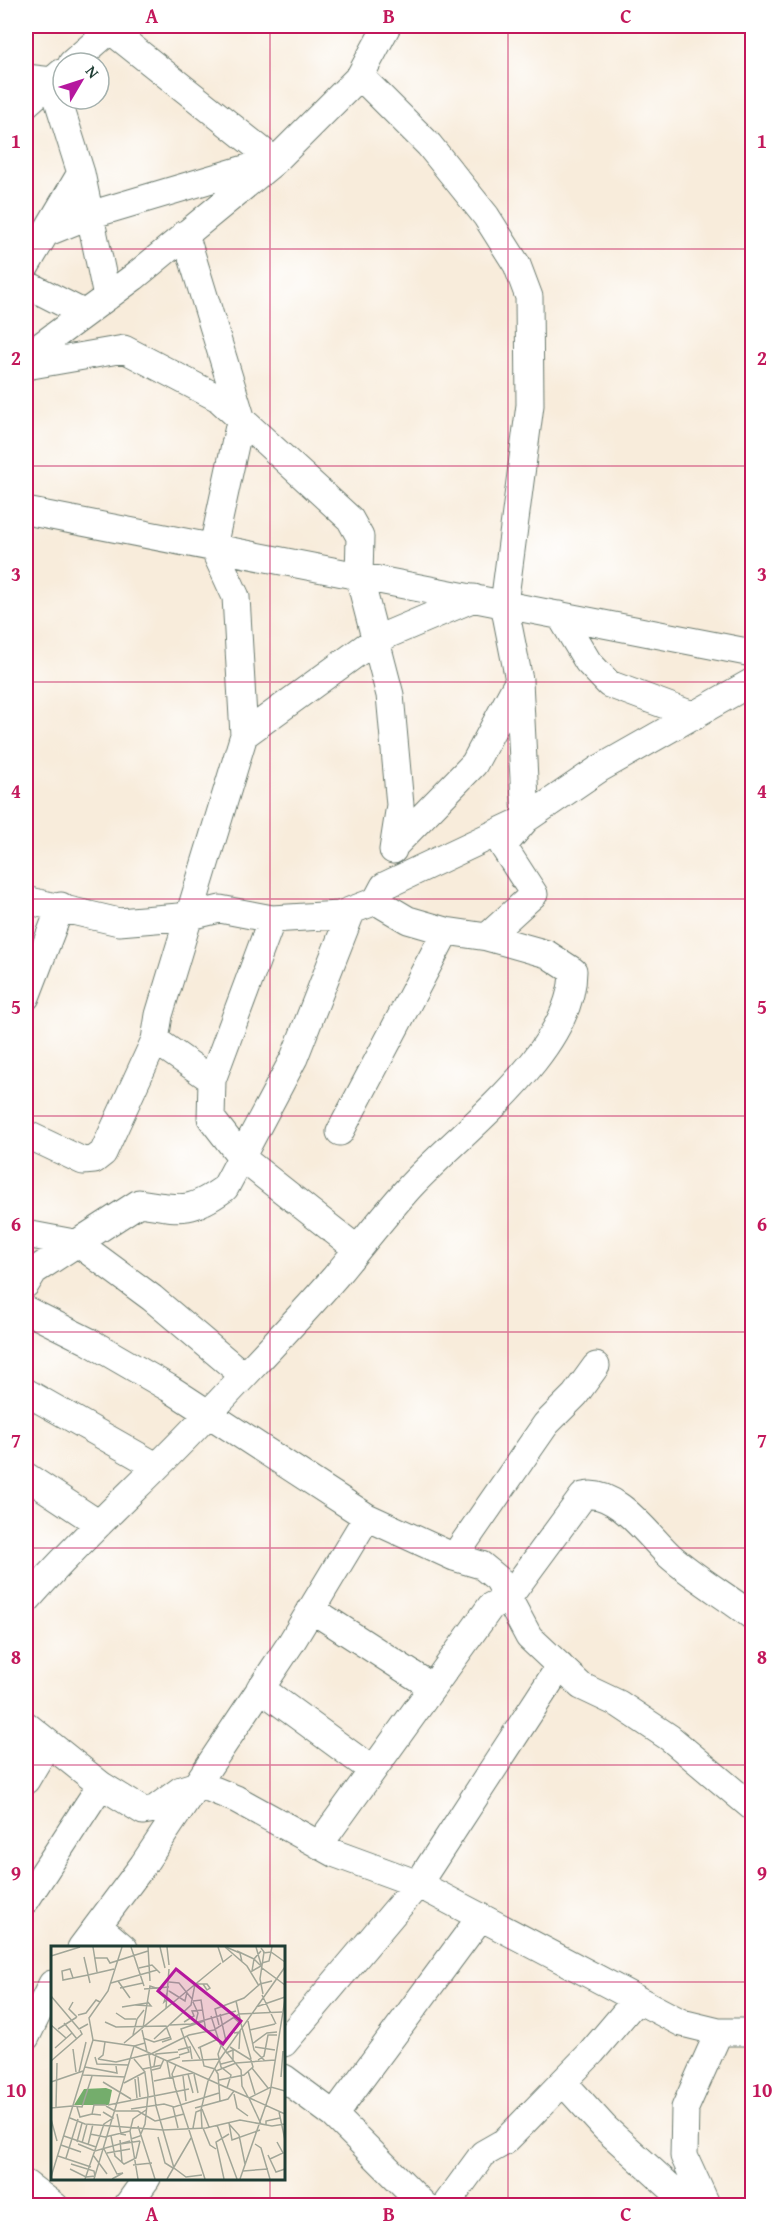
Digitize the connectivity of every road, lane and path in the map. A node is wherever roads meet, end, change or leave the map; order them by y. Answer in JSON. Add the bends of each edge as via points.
{"nodes":[{"id":1,"x":387,"y":26,"type":"edge"},
{"id":2,"x":107,"y":28,"type":"edge"},
{"id":3,"x":84,"y":51,"type":"edge"},
{"id":4,"x":360,"y":76,"type":"junction"},
{"id":5,"x":47,"y":77,"type":"edge"},
{"id":6,"x":26,"y":104,"type":"edge"},
{"id":7,"x":275,"y":160,"type":"junction"},
{"id":8,"x":81,"y":173,"type":"junction"},
{"id":9,"x":90,"y":215,"type":"junction"},
{"id":10,"x":185,"y":234,"type":"junction"},
{"id":11,"x":35,"y":237,"type":"edge"},
{"id":12,"x":26,"y":266,"type":"edge"},
{"id":13,"x":26,"y":284,"type":"edge"},
{"id":14,"x":106,"y":297,"type":"junction"},
{"id":15,"x":83,"y":313,"type":"junction"},
{"id":16,"x":31,"y":347,"type":"edge"},
{"id":17,"x":26,"y":366,"type":"edge"},
{"id":18,"x":241,"y":417,"type":"junction"},
{"id":19,"x":26,"y":511,"type":"edge"},
{"id":20,"x":213,"y":548,"type":"junction"},
{"id":21,"x":359,"y":576,"type":"junction"},
{"id":22,"x":474,"y":598,"type":"junction"},
{"id":23,"x":504,"y":604,"type":"junction"},
{"id":24,"x":560,"y":615,"type":"junction"},
{"id":25,"x":375,"y":640,"type":"junction"},
{"id":26,"x":753,"y":653,"type":"edge"},
{"id":27,"x":519,"y":680,"type":"junction"},
{"id":28,"x":753,"y":682,"type":"edge"},
{"id":29,"x":695,"y":716,"type":"junction"},
{"id":30,"x":244,"y":735,"type":"junction"},
{"id":31,"x":526,"y":819,"type":"junction"},
{"id":32,"x":394,"y":846,"type":"junction"},
{"id":33,"x":371,"y":899,"type":"junction"},
{"id":34,"x":26,"y":900,"type":"edge"},
{"id":35,"x":61,"y":906,"type":"junction"},
{"id":36,"x":191,"y":916,"type":"junction"},
{"id":37,"x":272,"y":919,"type":"junction"},
{"id":38,"x":446,"y":931,"type":"junction"},
{"id":39,"x":487,"y":937,"type":"junction"},
{"id":40,"x":26,"y":997,"type":"edge"},
{"id":41,"x":155,"y":1040,"type":"junction"},
{"id":42,"x":212,"y":1080,"type":"junction"},
{"id":43,"x":340,"y":1132,"type":"dead end"},
{"id":44,"x":26,"y":1134,"type":"edge"},
{"id":45,"x":242,"y":1158,"type":"junction"},
{"id":46,"x":26,"y":1234,"type":"edge"},
{"id":47,"x":79,"y":1244,"type":"junction"},
{"id":48,"x":357,"y":1249,"type":"junction"},
{"id":49,"x":26,"y":1284,"type":"edge"},
{"id":50,"x":26,"y":1310,"type":"edge"},
{"id":51,"x":596,"y":1366,"type":"dead end"},
{"id":52,"x":243,"y":1375,"type":"junction"},
{"id":53,"x":26,"y":1392,"type":"edge"},
{"id":54,"x":209,"y":1414,"type":"junction"},
{"id":55,"x":156,"y":1466,"type":"junction"},
{"id":56,"x":26,"y":1476,"type":"edge"},
{"id":57,"x":367,"y":1517,"type":"junction"},
{"id":58,"x":99,"y":1524,"type":"junction"},
{"id":59,"x":454,"y":1557,"type":"junction"},
{"id":60,"x":508,"y":1598,"type":"junction"},
{"id":61,"x":26,"y":1600,"type":"edge"},
{"id":62,"x":312,"y":1609,"type":"junction"},
{"id":63,"x":753,"y":1616,"type":"edge"},
{"id":64,"x":560,"y":1666,"type":"junction"},
{"id":65,"x":432,"y":1687,"type":"junction"},
{"id":66,"x":260,"y":1688,"type":"junction"},
{"id":67,"x":26,"y":1725,"type":"edge"},
{"id":68,"x":48,"y":1743,"type":"junction"},
{"id":69,"x":372,"y":1770,"type":"junction"},
{"id":70,"x":26,"y":1780,"type":"edge"},
{"id":71,"x":101,"y":1785,"type":"junction"},
{"id":72,"x":194,"y":1786,"type":"junction"},
{"id":73,"x":753,"y":1807,"type":"edge"},
{"id":74,"x":319,"y":1845,"type":"junction"},
{"id":75,"x":418,"y":1884,"type":"junction"},
{"id":76,"x":26,"y":1900,"type":"edge"},
{"id":77,"x":480,"y":1918,"type":"junction"},
{"id":78,"x":98,"y":1926,"type":"junction"},
{"id":79,"x":82,"y":1946,"type":"edge"},
{"id":80,"x":123,"y":1946,"type":"edge"},
{"id":81,"x":51,"y":1985,"type":"edge"},
{"id":82,"x":637,"y":1999,"type":"junction"},
{"id":83,"x":719,"y":2032,"type":"junction"},
{"id":84,"x":753,"y":2032,"type":"edge"},
{"id":85,"x":26,"y":2037,"type":"edge"},
{"id":86,"x":285,"y":2042,"type":"edge"},
{"id":87,"x":285,"y":2079,"type":"edge"},
{"id":88,"x":563,"y":2082,"type":"junction"},
{"id":89,"x":334,"y":2115,"type":"junction"},
{"id":90,"x":146,"y":2180,"type":"edge"},
{"id":91,"x":26,"y":2184,"type":"edge"},
{"id":92,"x":55,"y":2205,"type":"edge"},
{"id":93,"x":127,"y":2205,"type":"edge"},
{"id":94,"x":425,"y":2205,"type":"edge"},
{"id":95,"x":445,"y":2205,"type":"edge"},
{"id":96,"x":691,"y":2205,"type":"edge"},
{"id":97,"x":707,"y":2205,"type":"edge"}],
"edges":[{"from":1,"to":4,"type":"street"},
{"from":2,"to":3,"type":"street"},
{"from":2,"to":7,"type":"street"},
{"from":4,"to":7,"type":"street"},
{"from":4,"to":23,"type":"street","via":[[429,145],[486,216],[517,265],[529,297],[530,405]]},
{"from":5,"to":6,"type":"street"},
{"from":5,"to":8,"type":"street"},
{"from":7,"to":9,"type":"street"},
{"from":7,"to":10,"type":"street"},
{"from":8,"to":9,"type":"street"},
{"from":8,"to":11,"type":"street"},
{"from":9,"to":11,"type":"street"},
{"from":9,"to":14,"type":"street"},
{"from":10,"to":14,"type":"street"},
{"from":10,"to":18,"type":"street"},
{"from":11,"to":12,"type":"street"},
{"from":13,"to":15,"type":"street"},
{"from":14,"to":15,"type":"street"},
{"from":15,"to":16,"type":"street"},
{"from":17,"to":18,"type":"street","via":[[124,349],[219,398]]},
{"from":18,"to":20,"type":"street"},
{"from":18,"to":21,"type":"street","via":[[350,519],[360,537]]},
{"from":19,"to":20,"type":"street"},
{"from":20,"to":21,"type":"street"},
{"from":20,"to":30,"type":"street","via":[[236,597]]},
{"from":21,"to":22,"type":"street"},
{"from":21,"to":25,"type":"street"},
{"from":22,"to":23,"type":"street"},
{"from":22,"to":25,"type":"street"},
{"from":23,"to":24,"type":"street"},
{"from":23,"to":27,"type":"street"},
{"from":24,"to":26,"type":"street"},
{"from":24,"to":29,"type":"street","via":[[588,662],[609,684]]},
{"from":25,"to":30,"type":"street"},
{"from":25,"to":32,"type":"street","via":[[390,695],[400,805]]},
{"from":27,"to":31,"type":"street"},
{"from":27,"to":32,"type":"street","via":[[474,764]]},
{"from":28,"to":29,"type":"street"},
{"from":29,"to":31,"type":"street","via":[[599,770]]},
{"from":30,"to":36,"type":"street"},
{"from":31,"to":33,"type":"street"},
{"from":31,"to":39,"type":"street","via":[[503,846],[534,894]]},
{"from":32,"to":33,"type":"street"},
{"from":33,"to":37,"type":"street","via":[[339,915]]},
{"from":33,"to":38,"type":"street","via":[[408,920]]},
{"from":33,"to":45,"type":"street"},
{"from":34,"to":35,"type":"street"},
{"from":35,"to":36,"type":"street","via":[[119,922]]},
{"from":35,"to":40,"type":"street"},
{"from":36,"to":37,"type":"street","via":[[220,909]]},
{"from":36,"to":41,"type":"street","via":[[159,1015]]},
{"from":37,"to":42,"type":"street"},
{"from":38,"to":39,"type":"street"},
{"from":38,"to":43,"type":"street"},
{"from":39,"to":48,"type":"street","via":[[547,954],[573,971],[571,995],[551,1038],[491,1110],[408,1188]]},
{"from":41,"to":42,"type":"street"},
{"from":41,"to":44,"type":"street","via":[[103,1153],[94,1160],[83,1161]]},
{"from":42,"to":45,"type":"street","via":[[211,1118]]},
{"from":45,"to":47,"type":"street","via":[[225,1188],[206,1202],[185,1210],[139,1203]]},
{"from":45,"to":48,"type":"street"},
{"from":46,"to":47,"type":"street"},
{"from":47,"to":49,"type":"street","via":[[34,1271]]},
{"from":47,"to":52,"type":"street","via":[[152,1298]]},
{"from":48,"to":52,"type":"street"},
{"from":50,"to":54,"type":"street","via":[[88,1341]]},
{"from":51,"to":59,"type":"street","via":[[575,1395],[546,1424]]},
{"from":52,"to":54,"type":"street"},
{"from":53,"to":55,"type":"street"},
{"from":54,"to":55,"type":"street"},
{"from":54,"to":57,"type":"street"},
{"from":55,"to":58,"type":"street"},
{"from":56,"to":58,"type":"street"},
{"from":57,"to":59,"type":"street"},
{"from":57,"to":62,"type":"street"},
{"from":58,"to":61,"type":"street"},
{"from":59,"to":60,"type":"street","via":[[481,1565],[498,1579]]},
{"from":60,"to":63,"type":"street","via":[[583,1496],[592,1494],[636,1519],[670,1556]]},
{"from":60,"to":64,"type":"street","via":[[529,1637]]},
{"from":60,"to":65,"type":"street","via":[[491,1606]]},
{"from":62,"to":65,"type":"street"},
{"from":62,"to":66,"type":"street"},
{"from":64,"to":73,"type":"street","via":[[581,1686],[619,1704],[670,1738]]},
{"from":64,"to":75,"type":"street"},
{"from":65,"to":69,"type":"street"},
{"from":66,"to":69,"type":"street"},
{"from":66,"to":72,"type":"street"},
{"from":67,"to":68,"type":"street"},
{"from":68,"to":70,"type":"street"},
{"from":68,"to":71,"type":"street"},
{"from":69,"to":74,"type":"street"},
{"from":71,"to":72,"type":"street","via":[[142,1811],[155,1809],[181,1790]]},
{"from":71,"to":76,"type":"street"},
{"from":72,"to":74,"type":"street","via":[[236,1799]]},
{"from":72,"to":78,"type":"street"},
{"from":74,"to":75,"type":"street"},
{"from":75,"to":77,"type":"street"},
{"from":75,"to":86,"type":"street"},
{"from":77,"to":82,"type":"street"},
{"from":77,"to":89,"type":"street"},
{"from":78,"to":79,"type":"street"},
{"from":78,"to":80,"type":"street"},
{"from":81,"to":85,"type":"street"},
{"from":82,"to":83,"type":"street","via":[[682,2023]]},
{"from":82,"to":88,"type":"street"},
{"from":83,"to":84,"type":"street"},
{"from":83,"to":97,"type":"street","via":[[685,2108],[684,2156]]},
{"from":87,"to":89,"type":"street"},
{"from":88,"to":95,"type":"street","via":[[504,2142],[483,2154]]},
{"from":88,"to":96,"type":"street","via":[[605,2128]]},
{"from":89,"to":94,"type":"street"},
{"from":90,"to":93,"type":"street"},
{"from":91,"to":92,"type":"street"}]}
